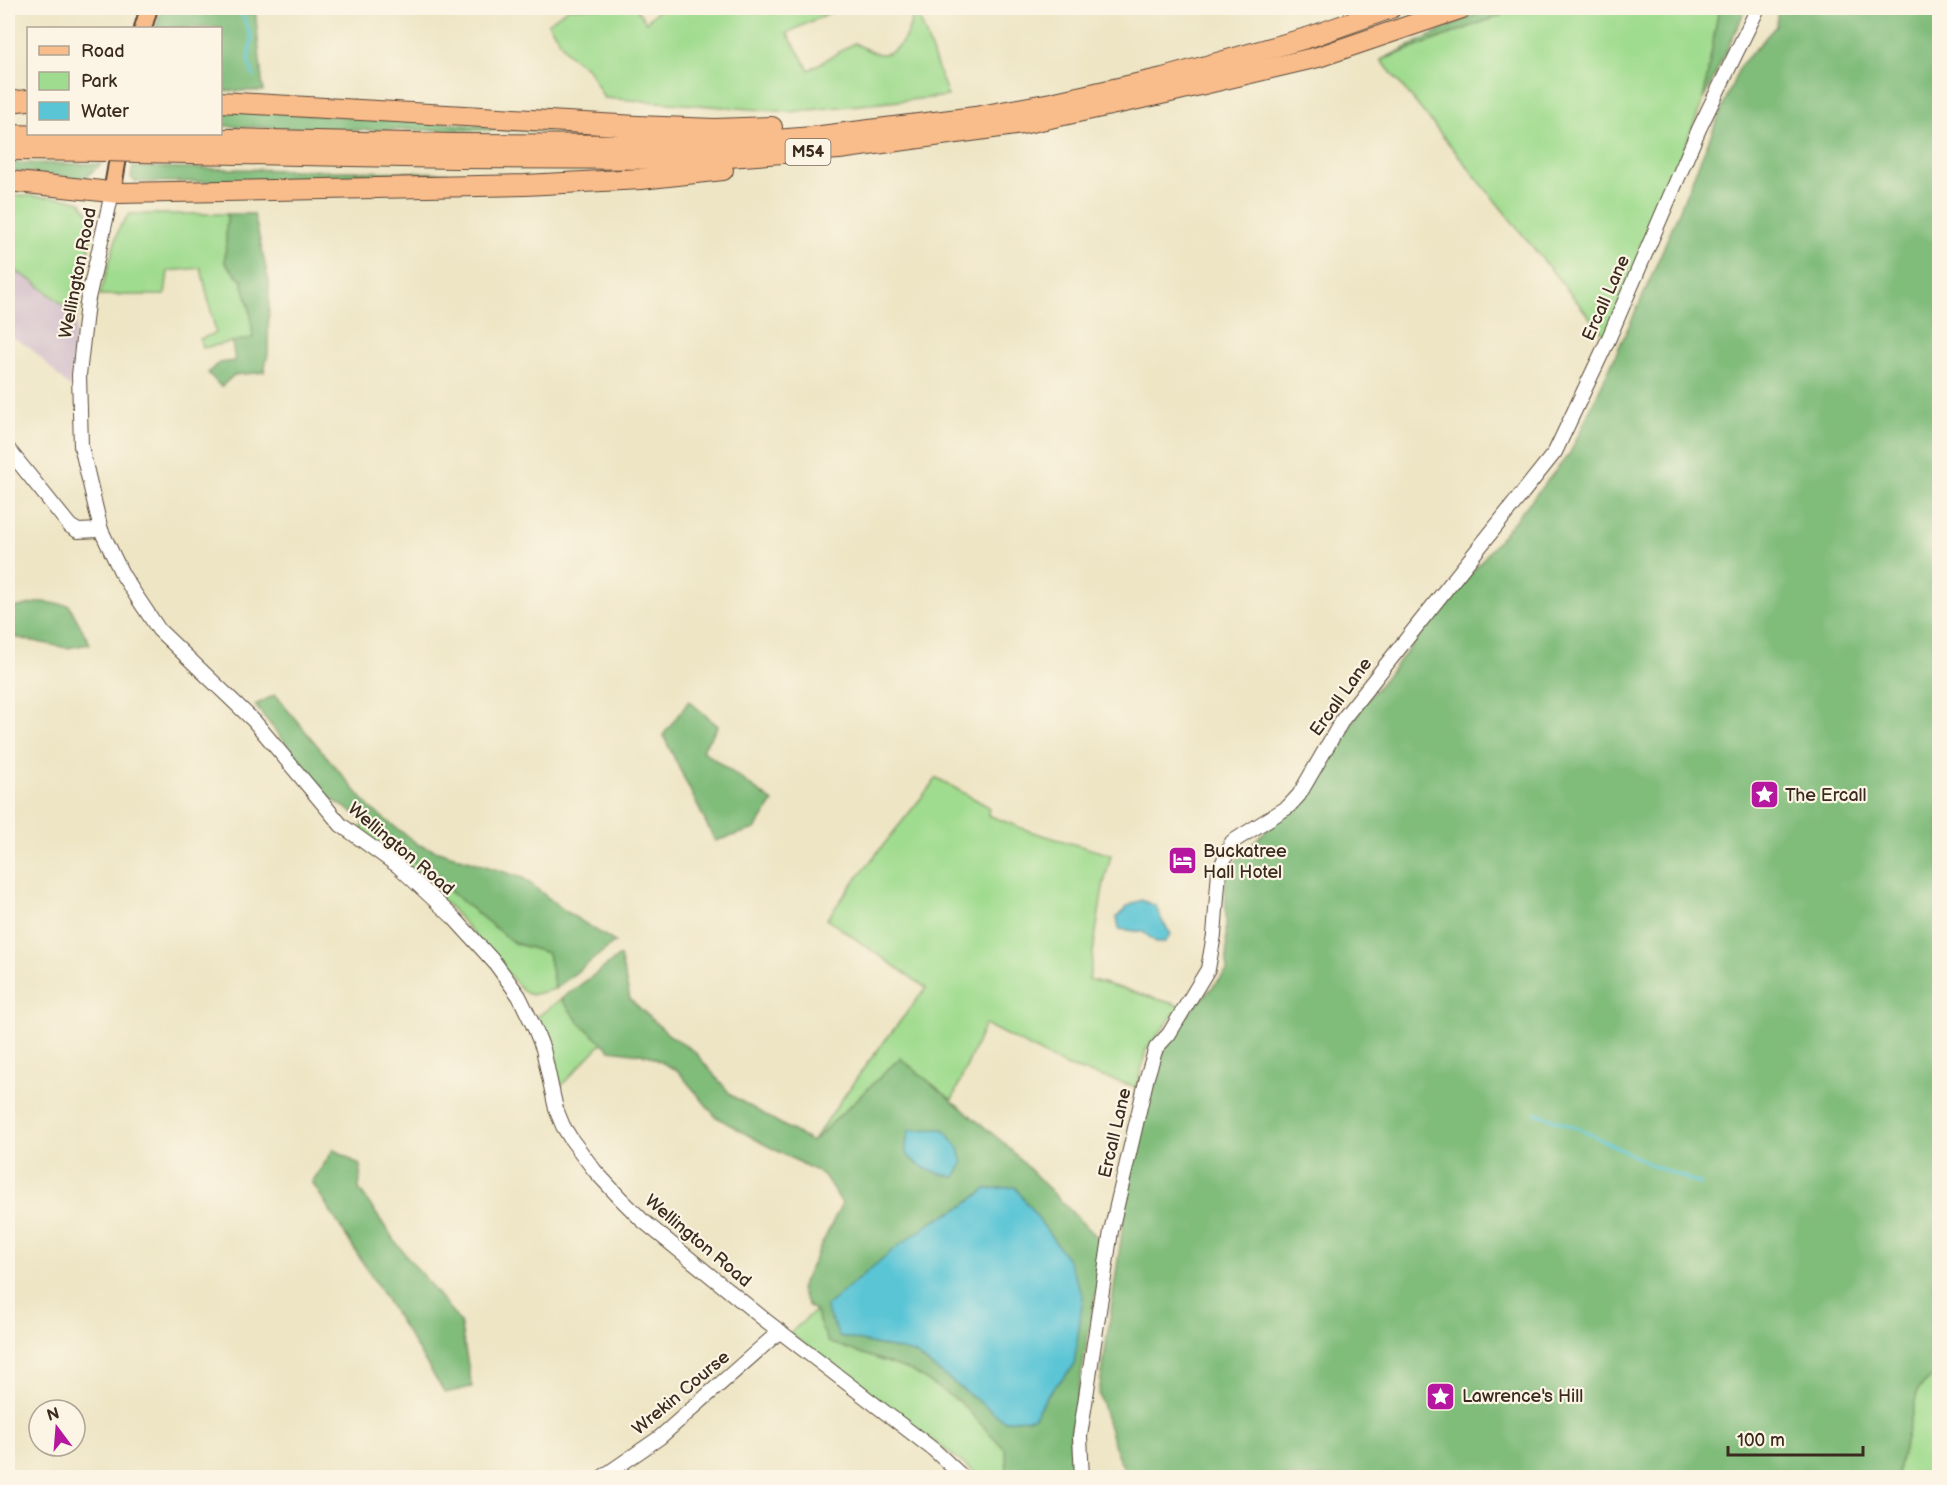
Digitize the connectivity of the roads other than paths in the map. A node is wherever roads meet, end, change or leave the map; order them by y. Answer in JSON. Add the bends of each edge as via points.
{"nodes":[{"id":1,"x":149,"y":8,"type":"edge"},
{"id":2,"x":1390,"y":8,"type":"edge"},
{"id":3,"x":1462,"y":8,"type":"edge"},
{"id":4,"x":1758,"y":8,"type":"edge"},
{"id":5,"x":142,"y":27,"type":"edge"},
{"id":6,"x":27,"y":100,"type":"edge"},
{"id":7,"x":8,"y":102,"type":"edge"},
{"id":8,"x":222,"y":102,"type":"edge"},
{"id":9,"x":1051,"y":103,"type":"junction"},
{"id":10,"x":8,"y":135,"type":"edge"},
{"id":11,"x":121,"y":142,"type":"edge"},
{"id":12,"x":839,"y":149,"type":"junction"},
{"id":13,"x":8,"y":150,"type":"edge"},
{"id":14,"x":8,"y":181,"type":"edge"},
{"id":15,"x":112,"y":193,"type":"junction"},
{"id":16,"x":8,"y":449,"type":"edge"},
{"id":17,"x":101,"y":530,"type":"junction"},
{"id":18,"x":780,"y":1331,"type":"junction"},
{"id":19,"x":602,"y":1478,"type":"edge"},
{"id":20,"x":964,"y":1478,"type":"edge"},
{"id":21,"x":1082,"y":1478,"type":"edge"}],
"edges":[{"from":1,"to":5,"type":"main road"},
{"from":2,"to":9,"type":"highway","number":"M54","via":[[1310,37],[1163,78]]},
{"from":3,"to":12,"type":"highway","number":"M54","via":[[1318,57],[1155,96],[1022,124]]},
{"from":4,"to":21,"type":"street","name":"Ercall Lane","via":[[1699,129],[1556,452],[1343,719],[1299,795],[1288,807],[1232,842],[1219,871],[1208,969],[1169,1034],[1156,1048],[1147,1077],[1111,1231],[1080,1436]]},
{"from":6,"to":7,"type":"highway"},
{"from":8,"to":9,"type":"highway","number":"M54","via":[[715,129]]},
{"from":9,"to":11,"type":"highway","number":"M54","via":[[905,127],[721,144]]},
{"from":10,"to":11,"type":"highway","number":"M54"},
{"from":11,"to":12,"type":"highway","number":"M54","via":[[454,159],[701,159]]},
{"from":11,"to":13,"type":"highway","number":"M54"},
{"from":11,"to":15,"type":"main road"},
{"from":12,"to":15,"type":"highway","number":"M54","via":[[765,166],[641,179]]},
{"from":14,"to":15,"type":"highway"},
{"from":15,"to":17,"type":"street","name":"Wellington Road","via":[[87,303],[79,375],[81,446]]},
{"from":16,"to":17,"type":"street","via":[[70,526],[78,531]]},
{"from":17,"to":18,"type":"street","name":"Wellington Road","via":[[122,574],[159,630],[254,721],[341,825],[398,866],[495,963],[519,996],[535,1029],[563,1126],[595,1171],[642,1220]]},
{"from":18,"to":19,"type":"street","name":"Wrekin Course","via":[[659,1438]]},
{"from":18,"to":20,"type":"street","name":"Wellington Road","via":[[934,1450]]}]}
